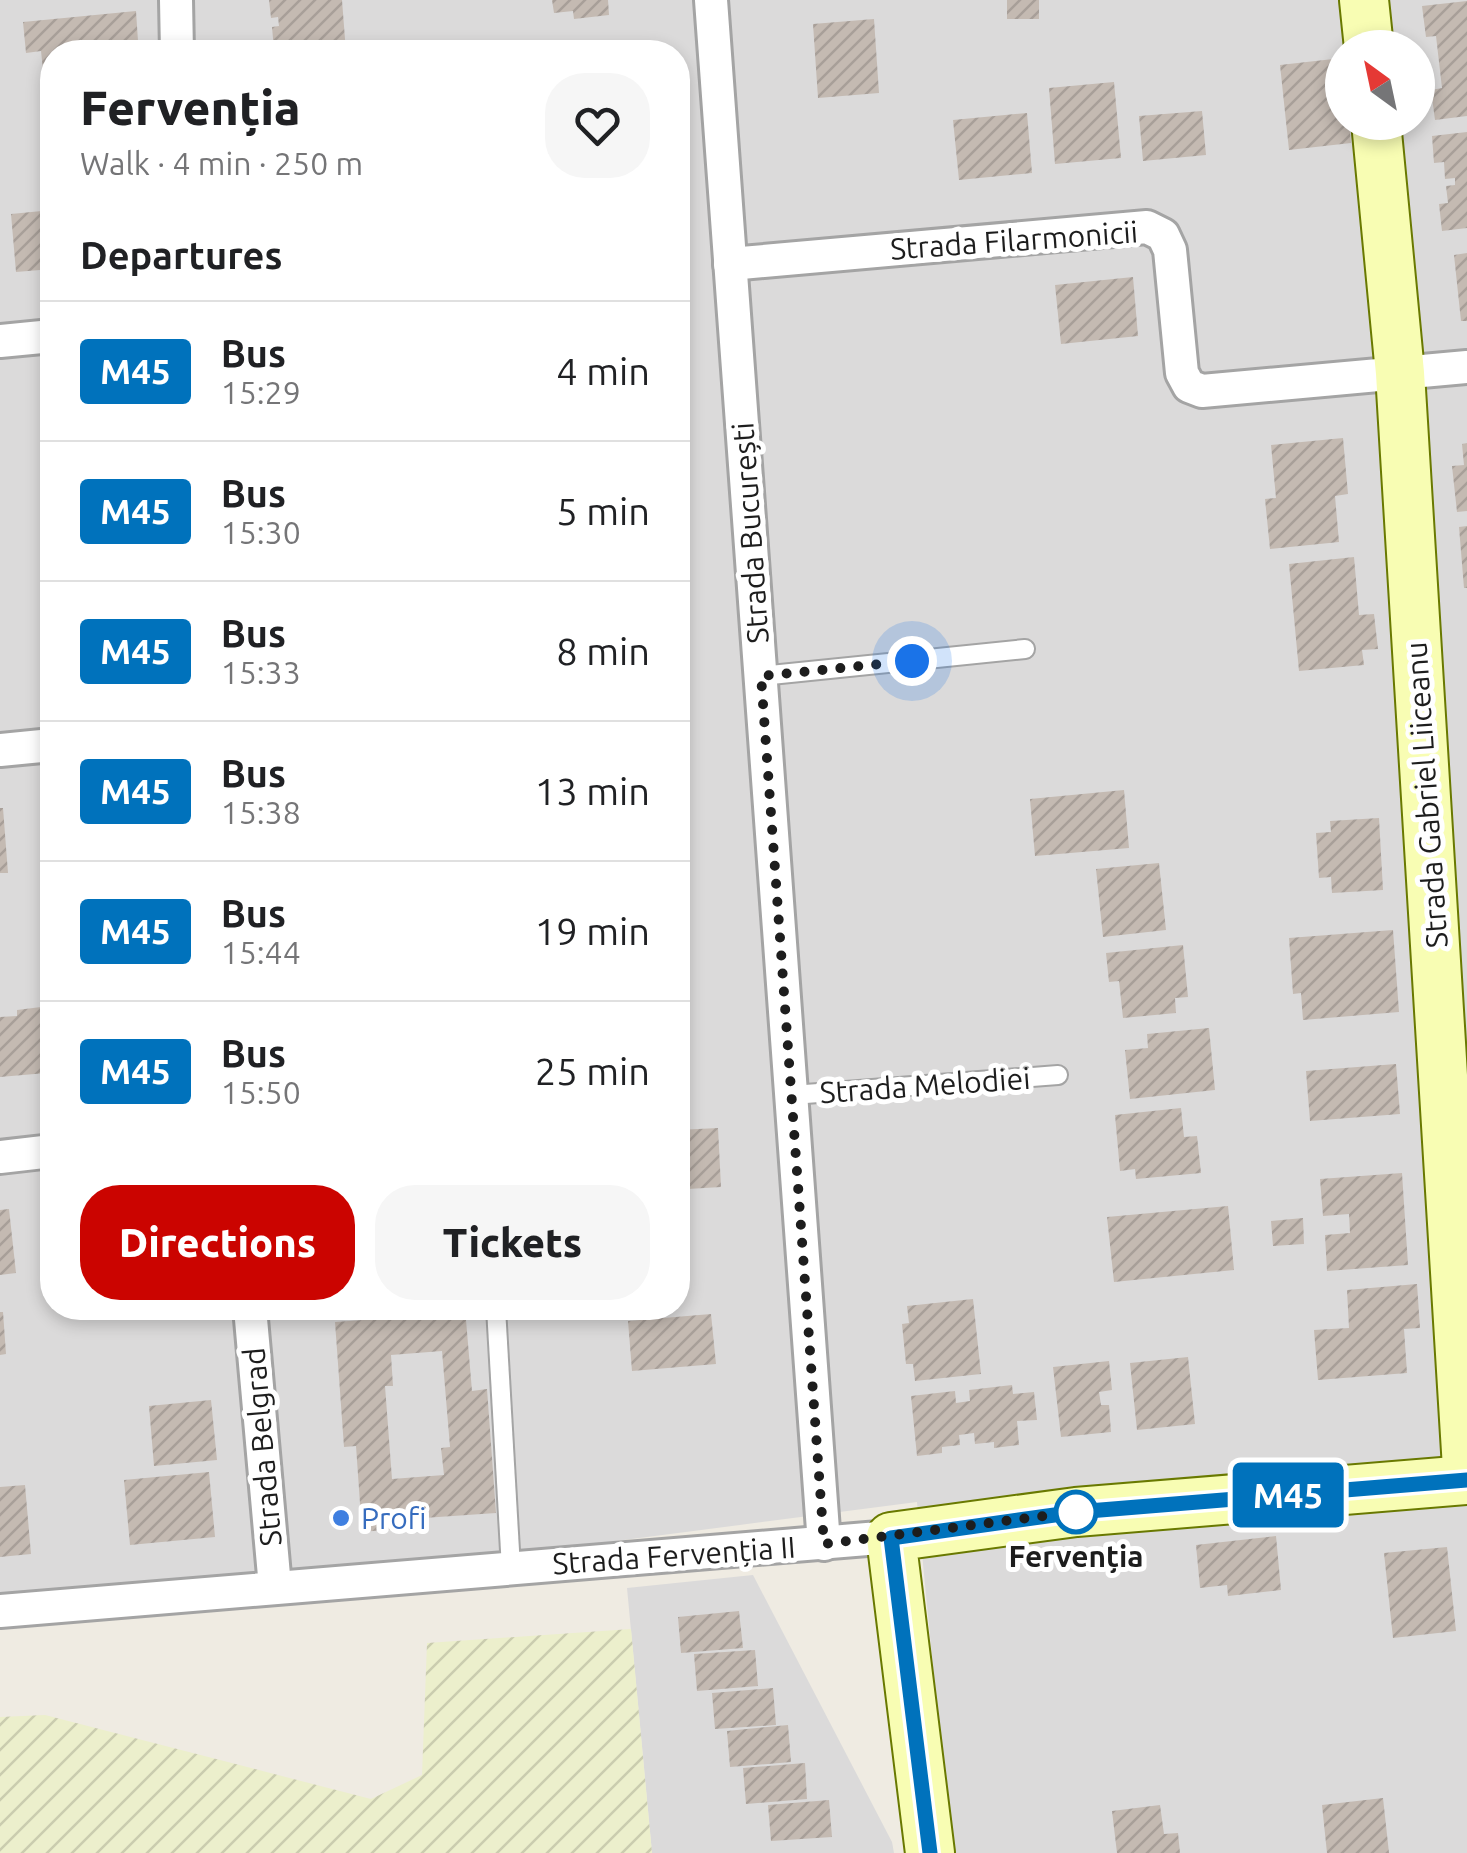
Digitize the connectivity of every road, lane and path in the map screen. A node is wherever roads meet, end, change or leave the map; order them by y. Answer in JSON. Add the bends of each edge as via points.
{"nodes":[{"id":1,"x":176,"y":0,"type":"edge"},
{"id":2,"x":711,"y":0,"type":"edge"},
{"id":3,"x":1364,"y":0,"type":"edge"},
{"id":4,"x":1366,"y":30,"type":"edge"},
{"id":5,"x":178,"y":40,"type":"edge"},
{"id":6,"x":1378,"y":140,"type":"edge"},
{"id":7,"x":730,"y":264,"type":"junction"},
{"id":8,"x":40,"y":337,"type":"edge"},
{"id":9,"x":0,"y":341,"type":"edge"},
{"id":10,"x":1467,"y":368,"type":"edge"},
{"id":11,"x":1400,"y":373,"type":"junction"},
{"id":12,"x":1025,"y":649,"type":"dead end"},
{"id":13,"x":761,"y":676,"type":"junction"},
{"id":14,"x":40,"y":746,"type":"edge"},
{"id":15,"x":0,"y":750,"type":"edge"},
{"id":16,"x":1058,"y":1075,"type":"dead end"},
{"id":17,"x":792,"y":1094,"type":"junction"},
{"id":18,"x":40,"y":1152,"type":"edge"},
{"id":19,"x":0,"y":1157,"type":"edge"},
{"id":20,"x":251,"y":1320,"type":"edge"},
{"id":21,"x":497,"y":1320,"type":"edge"},
{"id":22,"x":1467,"y":1468,"type":"edge"},
{"id":23,"x":1467,"y":1480,"type":"edge"},
{"id":24,"x":891,"y":1538,"type":"junction"},
{"id":25,"x":824,"y":1544,"type":"junction"},
{"id":26,"x":511,"y":1568,"type":"junction"},
{"id":27,"x":275,"y":1586,"type":"junction"},
{"id":28,"x":0,"y":1611,"type":"edge"},
{"id":29,"x":930,"y":1853,"type":"edge"}],
"edges":[{"from":1,"to":5,"type":"street"},
{"from":2,"to":7,"type":"street","name":"Strada București"},
{"from":3,"to":4,"type":"street"},
{"from":6,"to":11,"type":"street","name":"Strada Gabriel Liiceanu"},
{"from":7,"to":11,"type":"street","name":"Strada Filarmonicii","via":[[1146,227],[1163,235],[1170,250],[1182,374],[1189,386],[1202,391]]},
{"from":7,"to":13,"type":"street","name":"Strada București"},
{"from":8,"to":9,"type":"street"},
{"from":10,"to":11,"type":"street","name":"Strada Filarmonicii"},
{"from":11,"to":22,"type":"street","name":"Strada Gabriel Liiceanu"},
{"from":12,"to":13,"type":"lane"},
{"from":13,"to":17,"type":"street","name":"Strada București"},
{"from":14,"to":15,"type":"street"},
{"from":16,"to":17,"type":"lane","name":"Strada Melodiei"},
{"from":17,"to":25,"type":"street","name":"Strada București"},
{"from":18,"to":19,"type":"street"},
{"from":20,"to":27,"type":"street","name":"Strada Belgrad"},
{"from":21,"to":26,"type":"lane"},
{"from":23,"to":24,"type":"street","name":"Strada Fervenția II","via":[[1076,1512]]},
{"from":24,"to":25,"type":"street","name":"Strada Fervenția II"},
{"from":24,"to":29,"type":"street"},
{"from":25,"to":26,"type":"street","name":"Strada Fervenția II"},
{"from":26,"to":27,"type":"street","name":"Strada Fervenția II"},
{"from":27,"to":28,"type":"street","name":"Strada Fervenția II"}]}
